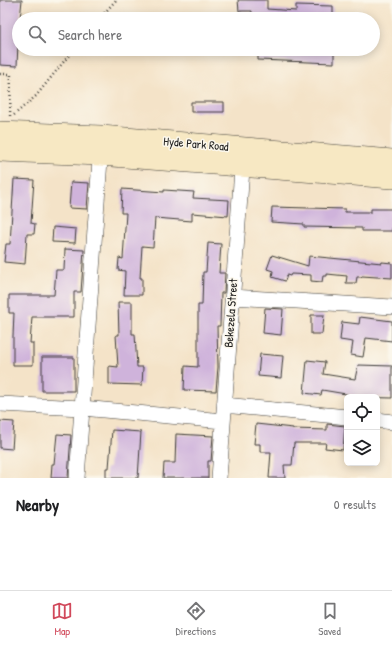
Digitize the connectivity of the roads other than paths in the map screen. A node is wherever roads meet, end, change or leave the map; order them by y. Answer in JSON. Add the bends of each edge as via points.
{"nodes":[{"id":1,"x":5,"y":126,"type":"edge"},
{"id":2,"x":101,"y":146,"type":"junction"},
{"id":3,"x":0,"y":151,"type":"edge"},
{"id":4,"x":243,"y":156,"type":"junction"},
{"id":5,"x":392,"y":160,"type":"edge"},
{"id":6,"x":392,"y":178,"type":"edge"},
{"id":7,"x":232,"y":297,"type":"junction"},
{"id":8,"x":392,"y":307,"type":"edge"},
{"id":9,"x":0,"y":404,"type":"edge"},
{"id":10,"x":224,"y":405,"type":"junction"},
{"id":11,"x":82,"y":408,"type":"junction"},
{"id":12,"x":344,"y":417,"type":"edge"},
{"id":13,"x":380,"y":420,"type":"edge"},
{"id":14,"x":223,"y":421,"type":"junction"},
{"id":15,"x":392,"y":422,"type":"edge"},
{"id":16,"x":77,"y":478,"type":"edge"},
{"id":17,"x":219,"y":478,"type":"edge"}],
"edges":[{"from":1,"to":2,"type":"street","name":"Hyde Park Road"},
{"from":2,"to":3,"type":"street","name":"Hyde Park Road"},
{"from":2,"to":4,"type":"street","name":"Hyde Park Road"},
{"from":2,"to":11,"type":"street"},
{"from":4,"to":5,"type":"street","name":"Hyde Park Road"},
{"from":4,"to":6,"type":"street","name":"Hyde Park Road"},
{"from":4,"to":7,"type":"street","name":"Bekezela Street"},
{"from":7,"to":8,"type":"street"},
{"from":7,"to":10,"type":"street","name":"Bekezela Street"},
{"from":9,"to":11,"type":"street"},
{"from":10,"to":12,"type":"street"},
{"from":10,"to":14,"type":"street","name":"Bekezela Street"},
{"from":11,"to":14,"type":"street"},
{"from":11,"to":16,"type":"street"},
{"from":13,"to":15,"type":"street"},
{"from":14,"to":17,"type":"street","name":"Bekezela Street"}]}
